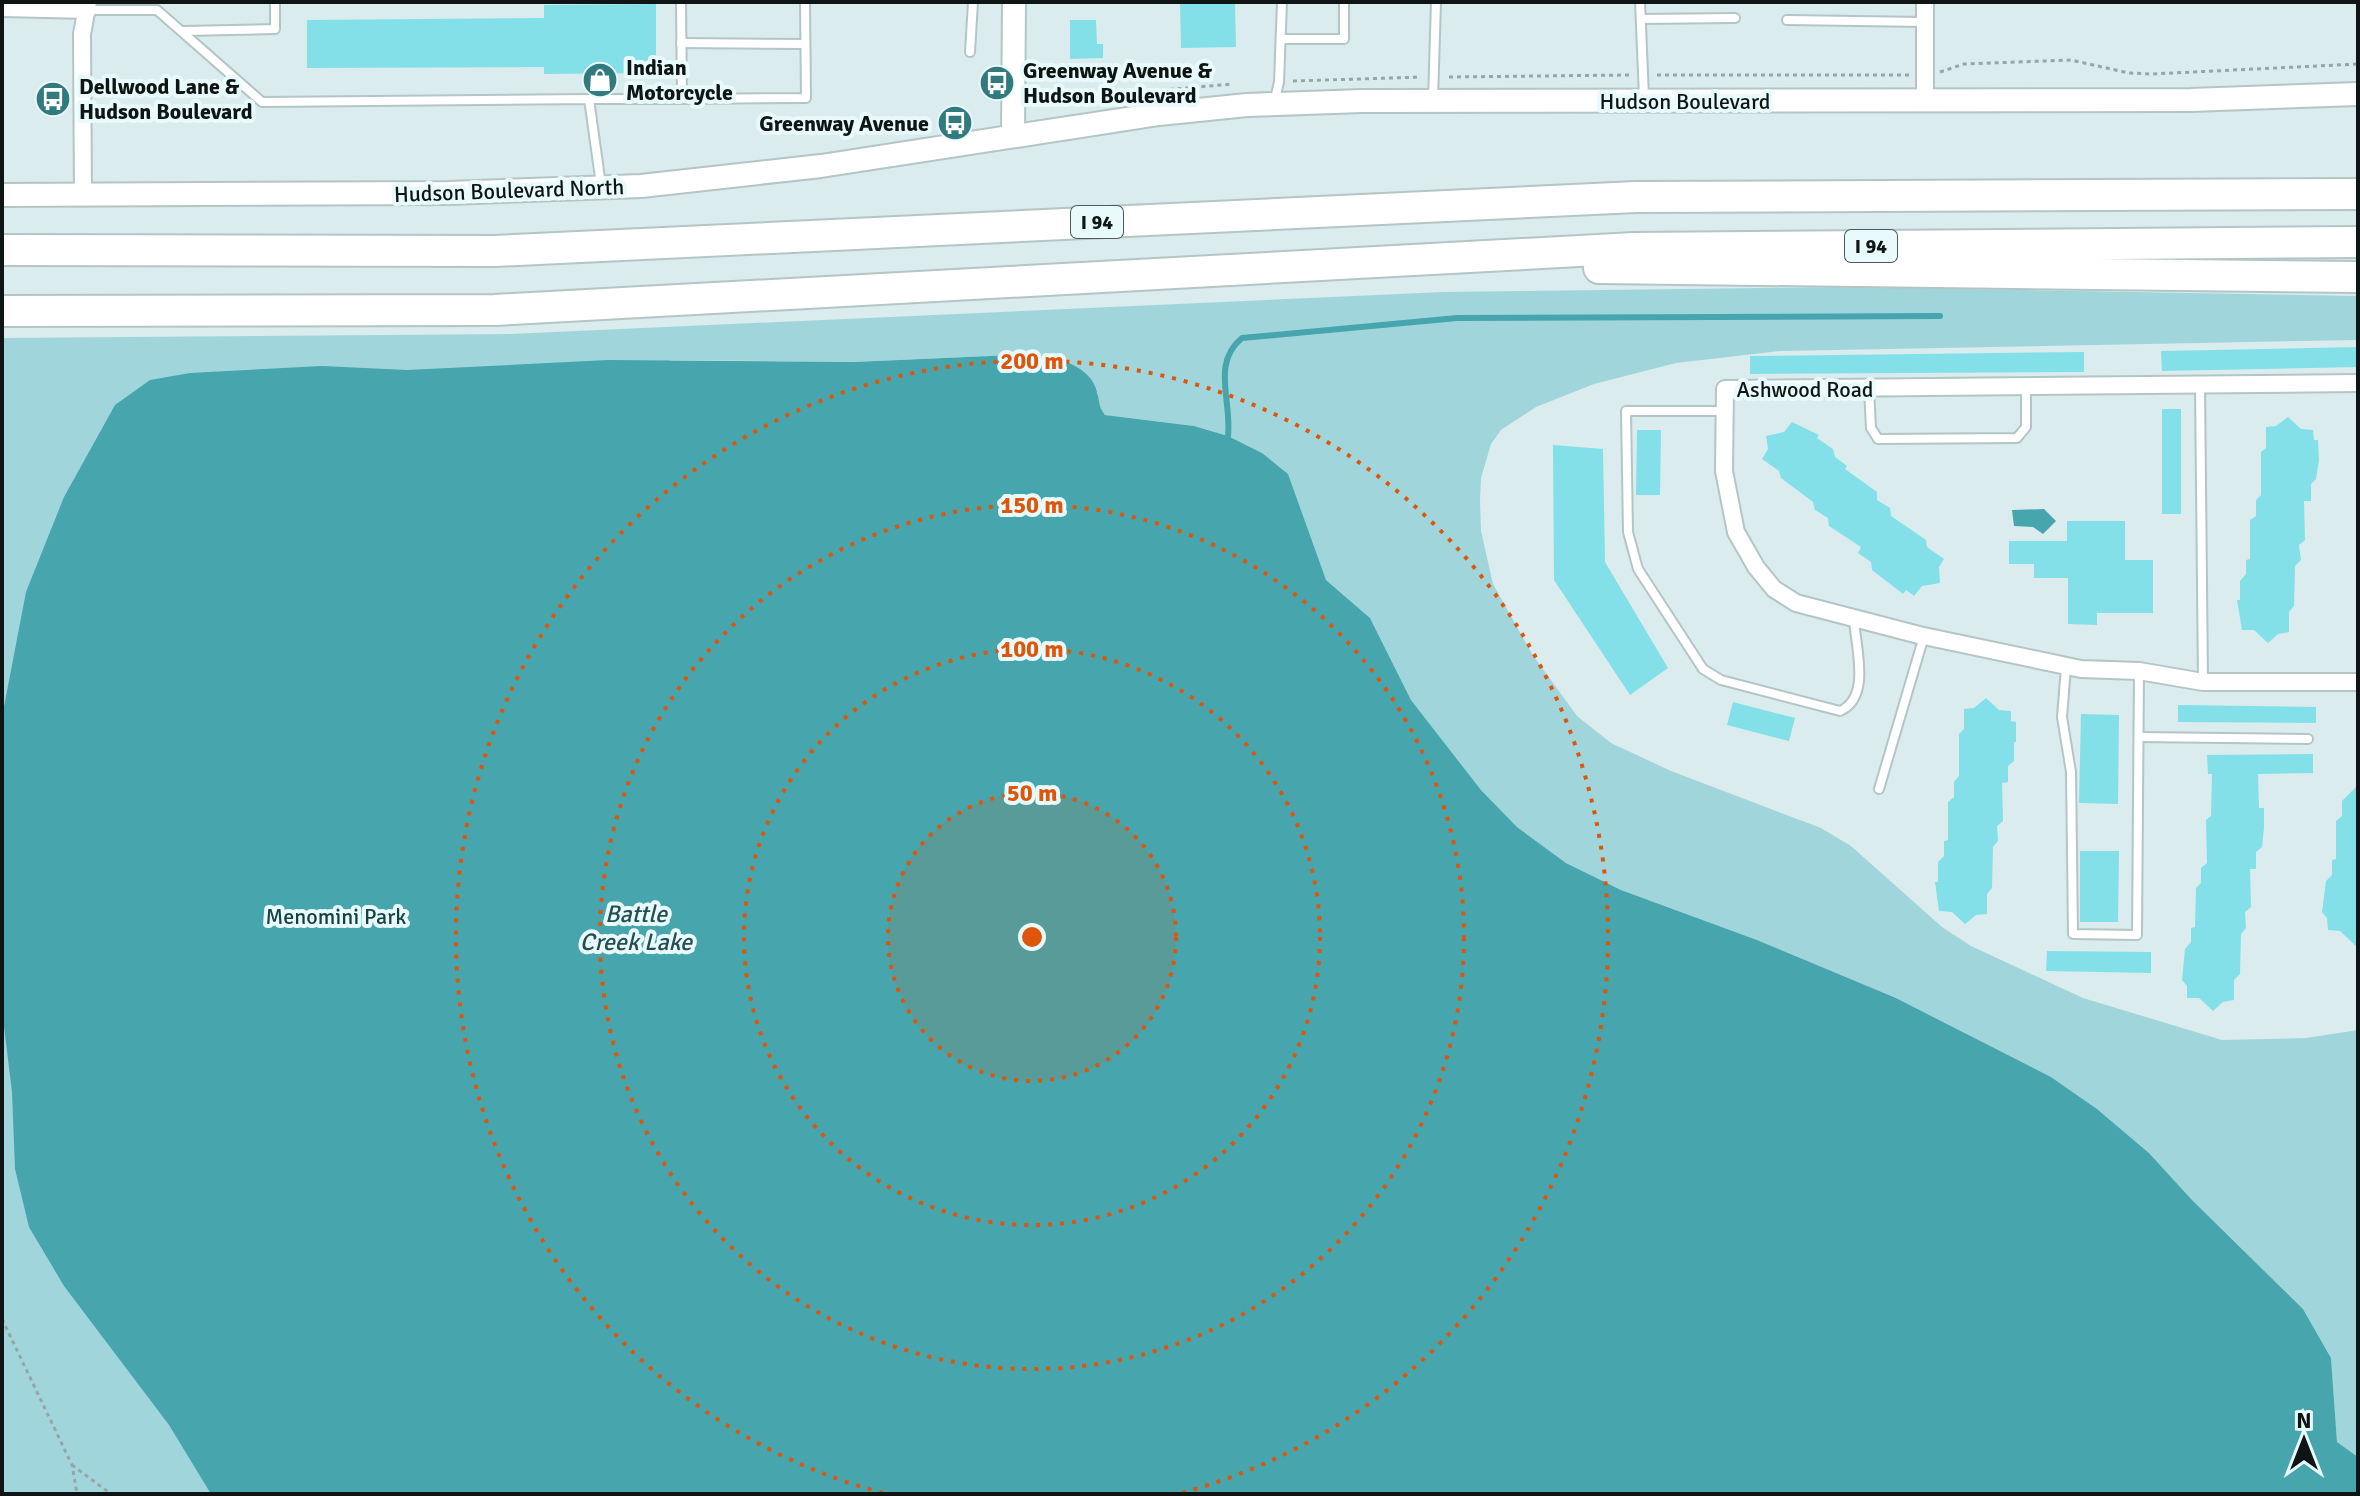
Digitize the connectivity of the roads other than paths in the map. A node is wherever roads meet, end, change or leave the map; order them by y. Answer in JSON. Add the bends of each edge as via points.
{"nodes":[{"id":1,"x":275,"y":2,"type":"edge"},
{"id":2,"x":681,"y":2,"type":"edge"},
{"id":3,"x":805,"y":2,"type":"edge"},
{"id":4,"x":973,"y":2,"type":"edge"},
{"id":5,"x":1014,"y":2,"type":"edge"},
{"id":6,"x":1282,"y":2,"type":"edge"},
{"id":7,"x":1344,"y":2,"type":"edge"},
{"id":8,"x":1436,"y":2,"type":"edge"},
{"id":9,"x":1640,"y":2,"type":"edge"},
{"id":10,"x":1925,"y":2,"type":"edge"},
{"id":11,"x":88,"y":6,"type":"edge"},
{"id":12,"x":2,"y":8,"type":"edge"},
{"id":13,"x":1735,"y":18,"type":"dead end"},
{"id":14,"x":1641,"y":19,"type":"junction"},
{"id":15,"x":1787,"y":20,"type":"dead end"},
{"id":16,"x":1925,"y":22,"type":"junction"},
{"id":17,"x":184,"y":31,"type":"junction"},
{"id":18,"x":1282,"y":39,"type":"junction"},
{"id":19,"x":681,"y":43,"type":"junction"},
{"id":20,"x":805,"y":44,"type":"junction"},
{"id":21,"x":970,"y":52,"type":"dead end"},
{"id":22,"x":2358,"y":94,"type":"edge"},
{"id":23,"x":589,"y":99,"type":"junction"},
{"id":24,"x":682,"y":99,"type":"junction"},
{"id":25,"x":1925,"y":100,"type":"junction"},
{"id":26,"x":1433,"y":101,"type":"junction"},
{"id":27,"x":1644,"y":101,"type":"junction"},
{"id":28,"x":1273,"y":104,"type":"junction"},
{"id":29,"x":1013,"y":134,"type":"junction"},
{"id":30,"x":2358,"y":174,"type":"edge"},
{"id":31,"x":601,"y":188,"type":"junction"},
{"id":32,"x":2358,"y":194,"type":"edge"},
{"id":33,"x":2,"y":195,"type":"edge"},
{"id":34,"x":83,"y":195,"type":"junction"},
{"id":35,"x":2192,"y":196,"type":"junction"},
{"id":36,"x":2358,"y":242,"type":"edge"},
{"id":37,"x":2,"y":250,"type":"edge"},
{"id":38,"x":1385,"y":262,"type":"junction"},
{"id":39,"x":2358,"y":277,"type":"edge"},
{"id":40,"x":2,"y":311,"type":"edge"},
{"id":41,"x":2358,"y":383,"type":"edge"},
{"id":42,"x":2200,"y":385,"type":"junction"},
{"id":43,"x":2026,"y":388,"type":"junction"},
{"id":44,"x":1869,"y":389,"type":"junction"},
{"id":45,"x":1724,"y":411,"type":"junction"},
{"id":46,"x":1854,"y":620,"type":"junction"},
{"id":47,"x":1924,"y":636,"type":"junction"},
{"id":48,"x":2066,"y":666,"type":"junction"},
{"id":49,"x":2139,"y":671,"type":"junction"},
{"id":50,"x":2203,"y":682,"type":"junction"},
{"id":51,"x":2358,"y":682,"type":"edge"},
{"id":52,"x":2139,"y":737,"type":"junction"},
{"id":53,"x":2308,"y":739,"type":"dead end"},
{"id":54,"x":1879,"y":789,"type":"dead end"}],
"edges":[{"from":1,"to":17,"type":"lane","via":[[275,29]]},
{"from":2,"to":19,"type":"lane"},
{"from":3,"to":20,"type":"lane"},
{"from":4,"to":21,"type":"lane"},
{"from":5,"to":29,"type":"street"},
{"from":6,"to":18,"type":"lane"},
{"from":7,"to":18,"type":"lane","via":[[1344,39]]},
{"from":8,"to":26,"type":"lane"},
{"from":9,"to":14,"type":"lane"},
{"from":10,"to":16,"type":"street"},
{"from":11,"to":12,"type":"street"},
{"from":11,"to":17,"type":"lane","via":[[157,10]]},
{"from":11,"to":34,"type":"street","via":[[82,34]]},
{"from":13,"to":14,"type":"lane"},
{"from":14,"to":27,"type":"lane"},
{"from":15,"to":16,"type":"lane"},
{"from":16,"to":25,"type":"street"},
{"from":17,"to":23,"type":"lane","via":[[262,102]]},
{"from":18,"to":28,"type":"lane"},
{"from":19,"to":20,"type":"lane"},
{"from":19,"to":24,"type":"lane"},
{"from":20,"to":24,"type":"lane","via":[[806,98]]},
{"from":22,"to":25,"type":"street","name":"Hudson Boulevard"},
{"from":23,"to":24,"type":"lane"},
{"from":23,"to":31,"type":"lane"},
{"from":25,"to":27,"type":"street","name":"Hudson Boulevard"},
{"from":26,"to":27,"type":"street","name":"Hudson Boulevard"},
{"from":26,"to":28,"type":"street","name":"Hudson Boulevard"},
{"from":28,"to":29,"type":"street","name":"Hudson Boulevard"},
{"from":29,"to":31,"type":"street","name":"Hudson Boulevard North","via":[[821,166]]},
{"from":30,"to":35,"type":"highway"},
{"from":31,"to":34,"type":"street","name":"Hudson Boulevard North"},
{"from":32,"to":35,"type":"highway","number":"I 94"},
{"from":33,"to":34,"type":"street","name":"Hudson Boulevard North"},
{"from":35,"to":37,"type":"highway","number":"I 94","via":[[1636,197],[495,251]]},
{"from":36,"to":38,"type":"highway","number":"I 94","via":[[1634,248]]},
{"from":38,"to":39,"type":"highway","via":[[1762,272]]},
{"from":38,"to":40,"type":"highway","number":"I 94","via":[[494,310]]},
{"from":41,"to":42,"type":"street","name":"Ashwood Road"},
{"from":42,"to":43,"type":"street","name":"Ashwood Road"},
{"from":42,"to":50,"type":"lane"},
{"from":43,"to":44,"type":"street","name":"Ashwood Road"},
{"from":43,"to":44,"type":"lane","via":[[2026,427],[2017,438],[1878,439],[1871,428]]},
{"from":44,"to":45,"type":"street","name":"Ashwood Road","via":[[1725,389]]},
{"from":45,"to":46,"type":"street","name":"Ashwood Road","via":[[1728,504],[1736,532],[1756,567],[1774,589],[1796,603]]},
{"from":45,"to":46,"type":"lane","via":[[1626,411],[1628,532],[1638,569],[1703,669],[1721,680],[1840,711],[1859,694]]},
{"from":46,"to":47,"type":"street","name":"Ashwood Road"},
{"from":47,"to":48,"type":"street","name":"Ashwood Road"},
{"from":47,"to":54,"type":"lane"},
{"from":48,"to":49,"type":"street","name":"Ashwood Road"},
{"from":48,"to":52,"type":"lane","via":[[2062,717],[2071,772],[2073,934],[2137,935]]},
{"from":49,"to":50,"type":"street","name":"Ashwood Road"},
{"from":49,"to":52,"type":"lane"},
{"from":50,"to":51,"type":"street","name":"Ashwood Road"},
{"from":52,"to":53,"type":"lane"}]}
